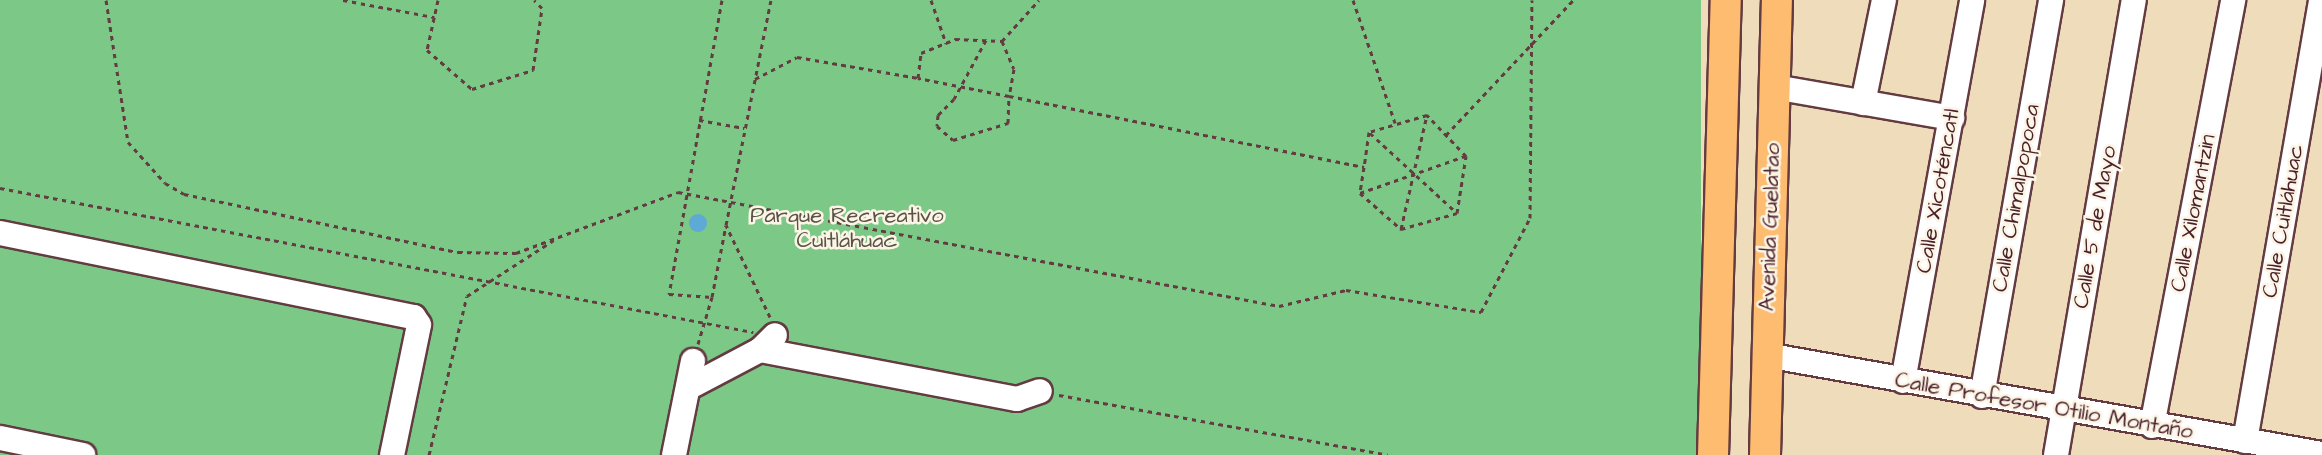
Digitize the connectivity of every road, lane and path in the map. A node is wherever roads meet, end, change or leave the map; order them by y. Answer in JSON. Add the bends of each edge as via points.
{"nodes":[{"id":1,"x":106,"y":0,"type":"edge"},
{"id":2,"x":343,"y":0,"type":"edge"},
{"id":3,"x":438,"y":0,"type":"edge"},
{"id":4,"x":534,"y":0,"type":"edge"},
{"id":5,"x":722,"y":0,"type":"edge"},
{"id":6,"x":771,"y":0,"type":"edge"},
{"id":7,"x":931,"y":0,"type":"edge"},
{"id":8,"x":1039,"y":0,"type":"edge"},
{"id":9,"x":1353,"y":0,"type":"edge"},
{"id":10,"x":1532,"y":0,"type":"edge"},
{"id":11,"x":1573,"y":0,"type":"edge"},
{"id":12,"x":1726,"y":0,"type":"edge"},
{"id":13,"x":1777,"y":0,"type":"edge"},
{"id":14,"x":1884,"y":0,"type":"edge"},
{"id":15,"x":1972,"y":0,"type":"edge"},
{"id":16,"x":2051,"y":0,"type":"edge"},
{"id":17,"x":2134,"y":0,"type":"edge"},
{"id":18,"x":2233,"y":0,"type":"edge"},
{"id":19,"x":2321,"y":0,"type":"edge"},
{"id":20,"x":434,"y":17,"type":"junction"},
{"id":21,"x":986,"y":40,"type":"junction"},
{"id":22,"x":1002,"y":41,"type":"junction"},
{"id":23,"x":946,"y":43,"type":"junction"},
{"id":24,"x":1531,"y":45,"type":"junction"},
{"id":25,"x":918,"y":78,"type":"junction"},
{"id":26,"x":754,"y":79,"type":"junction"},
{"id":27,"x":958,"y":86,"type":"junction"},
{"id":28,"x":1774,"y":87,"type":"junction"},
{"id":29,"x":1009,"y":96,"type":"junction"},
{"id":30,"x":1863,"y":103,"type":"junction"},
{"id":31,"x":1426,"y":115,"type":"junction"},
{"id":32,"x":1952,"y":118,"type":"junction"},
{"id":33,"x":699,"y":120,"type":"junction"},
{"id":34,"x":1395,"y":123,"type":"junction"},
{"id":35,"x":744,"y":128,"type":"junction"},
{"id":36,"x":1369,"y":132,"type":"junction"},
{"id":37,"x":1446,"y":135,"type":"junction"},
{"id":38,"x":1466,"y":156,"type":"junction"},
{"id":39,"x":1723,"y":164,"type":"junction"},
{"id":40,"x":1364,"y":167,"type":"junction"},
{"id":41,"x":1771,"y":168,"type":"junction"},
{"id":42,"x":1413,"y":172,"type":"junction"},
{"id":43,"x":0,"y":188,"type":"edge"},
{"id":44,"x":1360,"y":193,"type":"junction"},
{"id":45,"x":689,"y":194,"type":"junction"},
{"id":46,"x":728,"y":201,"type":"junction"},
{"id":47,"x":1457,"y":213,"type":"junction"},
{"id":48,"x":1721,"y":219,"type":"junction"},
{"id":49,"x":1768,"y":219,"type":"junction"},
{"id":50,"x":726,"y":225,"type":"junction"},
{"id":51,"x":1401,"y":230,"type":"junction"},
{"id":52,"x":0,"y":232,"type":"edge"},
{"id":53,"x":558,"y":237,"type":"junction"},
{"id":54,"x":487,"y":280,"type":"junction"},
{"id":55,"x":712,"y":297,"type":"junction"},
{"id":56,"x":704,"y":324,"type":"junction"},
{"id":57,"x":767,"y":343,"type":"junction"},
{"id":58,"x":1766,"y":355,"type":"junction"},
{"id":59,"x":693,"y":361,"type":"joint"},
{"id":60,"x":1903,"y":381,"type":"junction"},
{"id":61,"x":688,"y":388,"type":"junction"},
{"id":62,"x":1040,"y":391,"type":"joint"},
{"id":63,"x":1982,"y":396,"type":"junction"},
{"id":64,"x":2063,"y":410,"type":"junction"},
{"id":65,"x":2152,"y":426,"type":"junction"},
{"id":66,"x":0,"y":438,"type":"edge"},
{"id":67,"x":2245,"y":441,"type":"junction"},
{"id":68,"x":2322,"y":454,"type":"edge"},
{"id":69,"x":83,"y":455,"type":"edge"},
{"id":70,"x":392,"y":455,"type":"edge"},
{"id":71,"x":429,"y":455,"type":"edge"},
{"id":72,"x":674,"y":455,"type":"edge"},
{"id":73,"x":1388,"y":455,"type":"edge"},
{"id":74,"x":1713,"y":455,"type":"edge"},
{"id":75,"x":1765,"y":455,"type":"edge"},
{"id":76,"x":2056,"y":455,"type":"edge"}],
"edges":[{"from":1,"to":53,"type":"path","via":[[128,142],[165,183],[184,194],[458,252],[516,253]]},
{"from":2,"to":20,"type":"path"},
{"from":3,"to":20,"type":"path"},
{"from":4,"to":20,"type":"path","via":[[542,8],[533,70],[472,89],[427,50]]},
{"from":5,"to":33,"type":"path"},
{"from":6,"to":26,"type":"path"},
{"from":7,"to":23,"type":"path"},
{"from":8,"to":22,"type":"path"},
{"from":9,"to":34,"type":"path"},
{"from":10,"to":24,"type":"path"},
{"from":11,"to":24,"type":"path"},
{"from":12,"to":39,"type":"main road"},
{"from":13,"to":28,"type":"main road","name":"Avenida Guelatao"},
{"from":14,"to":30,"type":"street"},
{"from":15,"to":32,"type":"street","name":"Calle Xicoténcatl"},
{"from":16,"to":63,"type":"street","name":"Calle Chimalpopoca"},
{"from":17,"to":64,"type":"street","name":"Calle 5 de Mayo"},
{"from":18,"to":65,"type":"street","name":"Calle Xilomantzin"},
{"from":19,"to":67,"type":"street","name":"Calle Cuitláhuac"},
{"from":21,"to":22,"type":"path"},
{"from":21,"to":23,"type":"path"},
{"from":21,"to":27,"type":"path"},
{"from":22,"to":29,"type":"path","via":[[1014,69]]},
{"from":23,"to":25,"type":"path","via":[[921,53]]},
{"from":24,"to":37,"type":"path"},
{"from":24,"to":46,"type":"path","via":[[1530,218],[1480,312],[1346,290],[1279,306]]},
{"from":25,"to":26,"type":"path","via":[[797,57]]},
{"from":25,"to":27,"type":"path"},
{"from":26,"to":35,"type":"path"},
{"from":27,"to":29,"type":"path"},
{"from":27,"to":29,"type":"path","via":[[938,115],[938,126],[953,140],[1008,123]]},
{"from":28,"to":30,"type":"street"},
{"from":28,"to":41,"type":"main road","name":"Avenida Guelatao"},
{"from":29,"to":40,"type":"path"},
{"from":30,"to":32,"type":"street"},
{"from":31,"to":34,"type":"path"},
{"from":31,"to":37,"type":"path"},
{"from":31,"to":42,"type":"path"},
{"from":32,"to":60,"type":"street","name":"Calle Xicoténcatl"},
{"from":33,"to":35,"type":"path"},
{"from":33,"to":45,"type":"path"},
{"from":34,"to":36,"type":"path"},
{"from":35,"to":46,"type":"path"},
{"from":36,"to":40,"type":"path"},
{"from":36,"to":42,"type":"path"},
{"from":37,"to":38,"type":"path"},
{"from":38,"to":42,"type":"path"},
{"from":38,"to":47,"type":"path"},
{"from":39,"to":41,"type":"main road","via":[[1750,182]]},
{"from":39,"to":48,"type":"main road"},
{"from":40,"to":44,"type":"path"},
{"from":41,"to":49,"type":"main road","name":"Avenida Guelatao"},
{"from":42,"to":44,"type":"path"},
{"from":42,"to":47,"type":"path"},
{"from":42,"to":51,"type":"path"},
{"from":43,"to":54,"type":"path"},
{"from":44,"to":51,"type":"path"},
{"from":45,"to":46,"type":"path"},
{"from":45,"to":53,"type":"path","via":[[678,192]]},
{"from":45,"to":55,"type":"path","via":[[669,294]]},
{"from":46,"to":50,"type":"path"},
{"from":47,"to":51,"type":"path"},
{"from":48,"to":49,"type":"main road","via":[[1731,207],[1749,203]]},
{"from":48,"to":74,"type":"main road"},
{"from":49,"to":58,"type":"main road","name":"Avenida Guelatao"},
{"from":50,"to":55,"type":"path"},
{"from":50,"to":57,"type":"path"},
{"from":52,"to":70,"type":"street","via":[[414,317],[419,325]]},
{"from":53,"to":54,"type":"path","via":[[533,257]]},
{"from":54,"to":56,"type":"path"},
{"from":54,"to":71,"type":"path","via":[[467,296]]},
{"from":55,"to":56,"type":"path"},
{"from":56,"to":57,"type":"path"},
{"from":56,"to":59,"type":"path"},
{"from":57,"to":61,"type":"street"},
{"from":57,"to":62,"type":"street","via":[[1017,399]]},
{"from":58,"to":60,"type":"street","name":"Calle Profesor Otilio Montaño"},
{"from":58,"to":75,"type":"main road","name":"Avenida Guelatao"},
{"from":59,"to":61,"type":"street"},
{"from":60,"to":63,"type":"street","name":"Calle Profesor Otilio Montaño"},
{"from":61,"to":72,"type":"street"},
{"from":62,"to":73,"type":"path"},
{"from":63,"to":64,"type":"street","name":"Calle Profesor Otilio Montaño"},
{"from":64,"to":65,"type":"street","name":"Calle Profesor Otilio Montaño"},
{"from":64,"to":76,"type":"street","name":"Calle 5 de Mayo"},
{"from":65,"to":67,"type":"street","name":"Calle Profesor Otilio Montaño"},
{"from":66,"to":69,"type":"street"},
{"from":67,"to":68,"type":"street","name":"Calle Profesor Otilio Montaño"}]}
